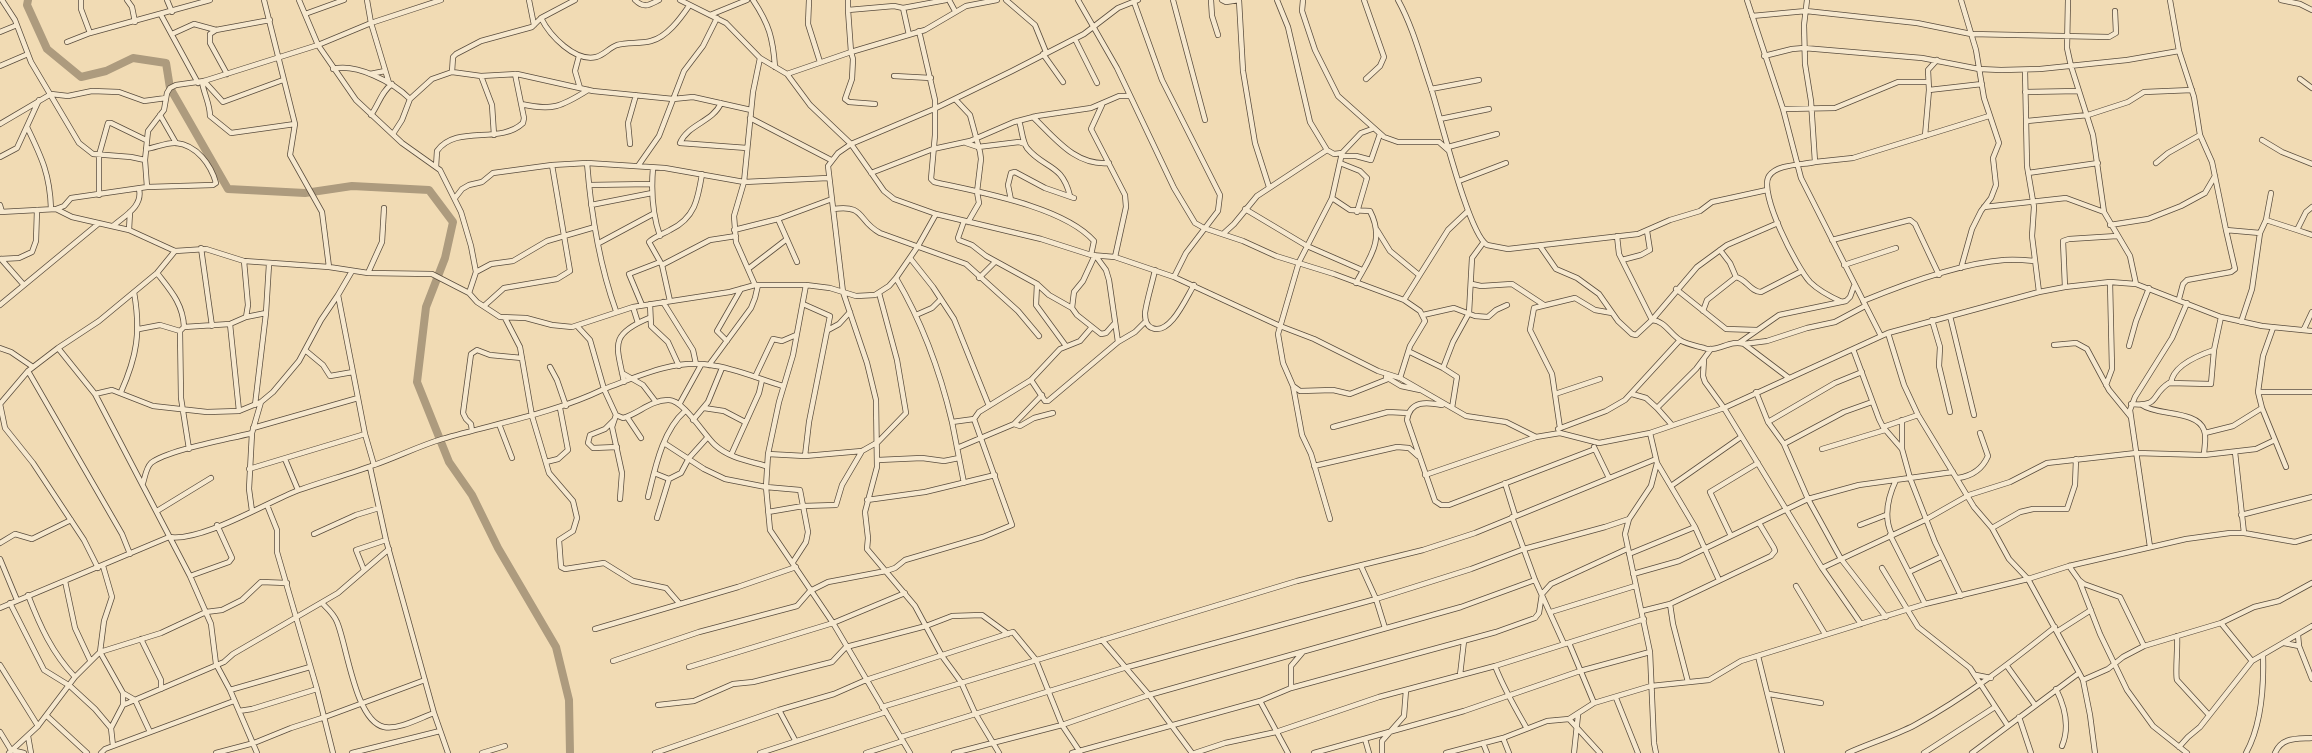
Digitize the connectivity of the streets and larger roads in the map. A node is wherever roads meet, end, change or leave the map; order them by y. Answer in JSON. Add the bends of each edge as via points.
{"nodes":[{"id":1,"x":2,"y":0,"type":"edge"},
{"id":2,"x":81,"y":0,"type":"edge"},
{"id":3,"x":126,"y":0,"type":"edge"},
{"id":4,"x":167,"y":0,"type":"edge"},
{"id":5,"x":210,"y":0,"type":"edge"},
{"id":6,"x":264,"y":0,"type":"edge"},
{"id":7,"x":299,"y":0,"type":"edge"},
{"id":8,"x":344,"y":0,"type":"edge"},
{"id":9,"x":367,"y":0,"type":"edge"},
{"id":10,"x":441,"y":0,"type":"edge"},
{"id":11,"x":528,"y":0,"type":"edge"},
{"id":12,"x":575,"y":0,"type":"edge"},
{"id":13,"x":635,"y":0,"type":"edge"},
{"id":14,"x":659,"y":0,"type":"edge"},
{"id":15,"x":680,"y":0,"type":"edge"},
{"id":16,"x":747,"y":0,"type":"edge"},
{"id":17,"x":753,"y":0,"type":"edge"},
{"id":18,"x":809,"y":0,"type":"edge"},
{"id":19,"x":848,"y":0,"type":"edge"},
{"id":20,"x":948,"y":0,"type":"edge"},
{"id":21,"x":997,"y":0,"type":"edge"},
{"id":22,"x":1006,"y":0,"type":"edge"},
{"id":23,"x":1078,"y":0,"type":"edge"},
{"id":24,"x":1173,"y":0,"type":"edge"},
{"id":25,"x":1211,"y":0,"type":"edge"},
{"id":26,"x":1222,"y":0,"type":"edge"},
{"id":27,"x":1239,"y":0,"type":"edge"},
{"id":28,"x":1271,"y":0,"type":"edge"},
{"id":29,"x":1309,"y":0,"type":"edge"},
{"id":30,"x":1364,"y":0,"type":"edge"},
{"id":31,"x":1398,"y":0,"type":"edge"},
{"id":32,"x":1747,"y":0,"type":"edge"},
{"id":33,"x":1807,"y":0,"type":"edge"},
{"id":34,"x":1961,"y":0,"type":"edge"},
{"id":35,"x":2068,"y":0,"type":"edge"},
{"id":36,"x":2170,"y":0,"type":"edge"},
{"id":37,"x":2280,"y":0,"type":"edge"},
{"id":38,"x":1136,"y":1,"type":"edge"},
{"id":39,"x":1303,"y":1,"type":"edge"},
{"id":40,"x":196,"y":2,"type":"edge"},
{"id":41,"x":1278,"y":2,"type":"edge"},
{"id":42,"x":689,"y":6,"type":"junction"},
{"id":43,"x":903,"y":8,"type":"junction"},
{"id":44,"x":848,"y":10,"type":"junction"},
{"id":45,"x":2312,"y":10,"type":"edge"},
{"id":46,"x":955,"y":11,"type":"junction"},
{"id":47,"x":1806,"y":11,"type":"junction"},
{"id":48,"x":2115,"y":11,"type":"dead end"},
{"id":49,"x":172,"y":12,"type":"junction"},
{"id":50,"x":305,"y":14,"type":"junction"},
{"id":51,"x":161,"y":15,"type":"junction"},
{"id":52,"x":710,"y":15,"type":"junction"},
{"id":53,"x":1752,"y":16,"type":"junction"},
{"id":54,"x":542,"y":18,"type":"junction"},
{"id":55,"x":718,"y":18,"type":"junction"},
{"id":56,"x":1089,"y":18,"type":"junction"},
{"id":57,"x":270,"y":20,"type":"junction"},
{"id":58,"x":1100,"y":20,"type":"junction"},
{"id":59,"x":135,"y":22,"type":"junction"},
{"id":60,"x":371,"y":23,"type":"junction"},
{"id":61,"x":16,"y":25,"type":"junction"},
{"id":62,"x":534,"y":25,"type":"junction"},
{"id":63,"x":1094,"y":26,"type":"junction"},
{"id":64,"x":216,"y":30,"type":"junction"},
{"id":65,"x":919,"y":31,"type":"junction"},
{"id":66,"x":0,"y":32,"type":"edge"},
{"id":67,"x":90,"y":33,"type":"junction"},
{"id":68,"x":172,"y":34,"type":"junction"},
{"id":69,"x":1971,"y":34,"type":"junction"},
{"id":70,"x":909,"y":35,"type":"junction"},
{"id":71,"x":1218,"y":35,"type":"dead end"},
{"id":72,"x":2067,"y":36,"type":"junction"},
{"id":73,"x":1075,"y":39,"type":"junction"},
{"id":74,"x":67,"y":42,"type":"dead end"},
{"id":75,"x":318,"y":45,"type":"junction"},
{"id":76,"x":1804,"y":48,"type":"junction"},
{"id":77,"x":2179,"y":51,"type":"junction"},
{"id":78,"x":851,"y":52,"type":"junction"},
{"id":79,"x":1045,"y":53,"type":"junction"},
{"id":80,"x":28,"y":54,"type":"junction"},
{"id":81,"x":579,"y":56,"type":"junction"},
{"id":82,"x":1764,"y":56,"type":"junction"},
{"id":83,"x":278,"y":57,"type":"junction"},
{"id":84,"x":760,"y":58,"type":"junction"},
{"id":85,"x":1936,"y":60,"type":"junction"},
{"id":86,"x":820,"y":62,"type":"junction"},
{"id":87,"x":0,"y":66,"type":"edge"},
{"id":88,"x":2071,"y":66,"type":"junction"},
{"id":89,"x":775,"y":67,"type":"junction"},
{"id":90,"x":333,"y":69,"type":"junction"},
{"id":91,"x":1979,"y":69,"type":"junction"},
{"id":92,"x":2025,"y":70,"type":"junction"},
{"id":93,"x":385,"y":71,"type":"junction"},
{"id":94,"x":452,"y":72,"type":"junction"},
{"id":95,"x":227,"y":74,"type":"junction"},
{"id":96,"x":370,"y":74,"type":"junction"},
{"id":97,"x":515,"y":74,"type":"junction"},
{"id":98,"x":787,"y":74,"type":"junction"},
{"id":99,"x":481,"y":76,"type":"junction"},
{"id":100,"x":894,"y":76,"type":"dead end"},
{"id":101,"x":931,"y":78,"type":"junction"},
{"id":102,"x":1366,"y":79,"type":"dead end"},
{"id":103,"x":2300,"y":79,"type":"dead end"},
{"id":104,"x":282,"y":80,"type":"junction"},
{"id":105,"x":1479,"y":80,"type":"dead end"},
{"id":106,"x":201,"y":82,"type":"junction"},
{"id":107,"x":1063,"y":82,"type":"dead end"},
{"id":108,"x":1928,"y":82,"type":"junction"},
{"id":109,"x":1097,"y":83,"type":"dead end"},
{"id":110,"x":391,"y":84,"type":"junction"},
{"id":111,"x":1982,"y":84,"type":"junction"},
{"id":112,"x":208,"y":86,"type":"junction"},
{"id":113,"x":580,"y":88,"type":"junction"},
{"id":114,"x":2312,"y":88,"type":"edge"},
{"id":115,"x":1431,"y":89,"type":"junction"},
{"id":116,"x":588,"y":90,"type":"junction"},
{"id":117,"x":1929,"y":90,"type":"junction"},
{"id":118,"x":2192,"y":90,"type":"junction"},
{"id":119,"x":2079,"y":91,"type":"junction"},
{"id":120,"x":2025,"y":92,"type":"junction"},
{"id":121,"x":52,"y":94,"type":"junction"},
{"id":122,"x":636,"y":95,"type":"junction"},
{"id":123,"x":204,"y":96,"type":"junction"},
{"id":124,"x":1130,"y":96,"type":"junction"},
{"id":125,"x":166,"y":98,"type":"junction"},
{"id":126,"x":410,"y":98,"type":"junction"},
{"id":127,"x":673,"y":98,"type":"junction"},
{"id":128,"x":955,"y":99,"type":"junction"},
{"id":129,"x":40,"y":100,"type":"junction"},
{"id":130,"x":721,"y":103,"type":"junction"},
{"id":131,"x":521,"y":104,"type":"junction"},
{"id":132,"x":875,"y":104,"type":"dead end"},
{"id":133,"x":1102,"y":105,"type":"junction"},
{"id":134,"x":1811,"y":108,"type":"junction"},
{"id":135,"x":934,"y":109,"type":"junction"},
{"id":136,"x":1489,"y":109,"type":"dead end"},
{"id":137,"x":1783,"y":109,"type":"junction"},
{"id":138,"x":751,"y":110,"type":"junction"},
{"id":139,"x":160,"y":115,"type":"junction"},
{"id":140,"x":371,"y":115,"type":"junction"},
{"id":141,"x":2088,"y":115,"type":"junction"},
{"id":142,"x":1989,"y":116,"type":"junction"},
{"id":143,"x":1033,"y":117,"type":"junction"},
{"id":144,"x":750,"y":118,"type":"junction"},
{"id":145,"x":1440,"y":119,"type":"junction"},
{"id":146,"x":1206,"y":120,"type":"dead end"},
{"id":147,"x":1019,"y":121,"type":"junction"},
{"id":148,"x":2027,"y":121,"type":"junction"},
{"id":149,"x":0,"y":124,"type":"edge"},
{"id":150,"x":295,"y":124,"type":"junction"},
{"id":151,"x":27,"y":127,"type":"junction"},
{"id":152,"x":1372,"y":129,"type":"junction"},
{"id":153,"x":393,"y":134,"type":"junction"},
{"id":154,"x":494,"y":134,"type":"junction"},
{"id":155,"x":1380,"y":134,"type":"junction"},
{"id":156,"x":1497,"y":134,"type":"dead end"},
{"id":157,"x":2200,"y":135,"type":"junction"},
{"id":158,"x":1925,"y":136,"type":"junction"},
{"id":159,"x":976,"y":139,"type":"junction"},
{"id":160,"x":146,"y":140,"type":"junction"},
{"id":161,"x":2262,"y":140,"type":"dead end"},
{"id":162,"x":965,"y":142,"type":"junction"},
{"id":163,"x":176,"y":143,"type":"junction"},
{"id":164,"x":630,"y":144,"type":"dead end"},
{"id":165,"x":851,"y":144,"type":"junction"},
{"id":166,"x":1025,"y":144,"type":"junction"},
{"id":167,"x":978,"y":147,"type":"junction"},
{"id":168,"x":747,"y":148,"type":"junction"},
{"id":169,"x":146,"y":149,"type":"junction"},
{"id":170,"x":933,"y":149,"type":"junction"},
{"id":171,"x":1449,"y":149,"type":"junction"},
{"id":172,"x":1327,"y":150,"type":"junction"},
{"id":173,"x":100,"y":155,"type":"junction"},
{"id":174,"x":1342,"y":155,"type":"junction"},
{"id":175,"x":0,"y":157,"type":"edge"},
{"id":176,"x":146,"y":160,"type":"junction"},
{"id":177,"x":831,"y":160,"type":"junction"},
{"id":178,"x":1815,"y":162,"type":"junction"},
{"id":179,"x":587,"y":163,"type":"junction"},
{"id":180,"x":1109,"y":163,"type":"junction"},
{"id":181,"x":1340,"y":163,"type":"junction"},
{"id":182,"x":1506,"y":163,"type":"dead end"},
{"id":183,"x":2098,"y":163,"type":"junction"},
{"id":184,"x":2156,"y":163,"type":"dead end"},
{"id":185,"x":2312,"y":164,"type":"edge"},
{"id":186,"x":552,"y":165,"type":"junction"},
{"id":187,"x":1796,"y":165,"type":"junction"},
{"id":188,"x":436,"y":166,"type":"junction"},
{"id":189,"x":638,"y":166,"type":"junction"},
{"id":190,"x":653,"y":168,"type":"junction"},
{"id":191,"x":871,"y":173,"type":"junction"},
{"id":192,"x":2028,"y":173,"type":"junction"},
{"id":193,"x":702,"y":174,"type":"junction"},
{"id":194,"x":2215,"y":176,"type":"junction"},
{"id":195,"x":828,"y":178,"type":"junction"},
{"id":196,"x":1459,"y":181,"type":"junction"},
{"id":197,"x":744,"y":182,"type":"junction"},
{"id":198,"x":652,"y":184,"type":"junction"},
{"id":199,"x":589,"y":185,"type":"junction"},
{"id":200,"x":147,"y":187,"type":"junction"},
{"id":201,"x":1269,"y":188,"type":"junction"},
{"id":202,"x":139,"y":189,"type":"junction"},
{"id":203,"x":1767,"y":190,"type":"junction"},
{"id":204,"x":977,"y":192,"type":"junction"},
{"id":205,"x":652,"y":193,"type":"junction"},
{"id":206,"x":2271,"y":193,"type":"dead end"},
{"id":207,"x":99,"y":195,"type":"junction"},
{"id":208,"x":455,"y":198,"type":"junction"},
{"id":209,"x":1332,"y":198,"type":"junction"},
{"id":210,"x":832,"y":199,"type":"junction"},
{"id":211,"x":1011,"y":200,"type":"junction"},
{"id":212,"x":2033,"y":201,"type":"junction"},
{"id":213,"x":0,"y":205,"type":"edge"},
{"id":214,"x":591,"y":205,"type":"junction"},
{"id":215,"x":1984,"y":207,"type":"junction"},
{"id":216,"x":2312,"y":207,"type":"edge"},
{"id":217,"x":384,"y":208,"type":"dead end"},
{"id":218,"x":53,"y":209,"type":"junction"},
{"id":219,"x":833,"y":209,"type":"junction"},
{"id":220,"x":37,"y":210,"type":"junction"},
{"id":221,"x":1245,"y":210,"type":"junction"},
{"id":222,"x":1468,"y":211,"type":"junction"},
{"id":223,"x":1,"y":212,"type":"edge"},
{"id":224,"x":130,"y":212,"type":"junction"},
{"id":225,"x":1357,"y":212,"type":"junction"},
{"id":226,"x":2104,"y":212,"type":"junction"},
{"id":227,"x":653,"y":214,"type":"junction"},
{"id":228,"x":936,"y":214,"type":"junction"},
{"id":229,"x":778,"y":219,"type":"junction"},
{"id":230,"x":2266,"y":220,"type":"junction"},
{"id":231,"x":966,"y":222,"type":"junction"},
{"id":232,"x":1778,"y":223,"type":"junction"},
{"id":233,"x":98,"y":224,"type":"junction"},
{"id":234,"x":2110,"y":225,"type":"junction"},
{"id":235,"x":113,"y":226,"type":"junction"},
{"id":236,"x":595,"y":227,"type":"junction"},
{"id":237,"x":1204,"y":228,"type":"junction"},
{"id":238,"x":1377,"y":229,"type":"junction"},
{"id":239,"x":129,"y":230,"type":"junction"},
{"id":240,"x":734,"y":230,"type":"junction"},
{"id":241,"x":2226,"y":230,"type":"junction"},
{"id":242,"x":2297,"y":230,"type":"junction"},
{"id":243,"x":1647,"y":231,"type":"junction"},
{"id":244,"x":2260,"y":233,"type":"junction"},
{"id":245,"x":1223,"y":234,"type":"junction"},
{"id":246,"x":2312,"y":235,"type":"edge"},
{"id":247,"x":565,"y":236,"type":"junction"},
{"id":248,"x":660,"y":236,"type":"junction"},
{"id":249,"x":736,"y":236,"type":"junction"},
{"id":250,"x":1617,"y":236,"type":"junction"},
{"id":251,"x":2117,"y":236,"type":"junction"},
{"id":252,"x":787,"y":239,"type":"junction"},
{"id":253,"x":1832,"y":240,"type":"junction"},
{"id":254,"x":599,"y":243,"type":"junction"},
{"id":255,"x":1483,"y":243,"type":"junction"},
{"id":256,"x":918,"y":246,"type":"junction"},
{"id":257,"x":1307,"y":246,"type":"junction"},
{"id":258,"x":1540,"y":246,"type":"junction"},
{"id":259,"x":201,"y":248,"type":"junction"},
{"id":260,"x":1896,"y":248,"type":"dead end"},
{"id":261,"x":1720,"y":250,"type":"junction"},
{"id":262,"x":175,"y":251,"type":"junction"},
{"id":263,"x":1093,"y":255,"type":"junction"},
{"id":264,"x":1114,"y":257,"type":"junction"},
{"id":265,"x":910,"y":258,"type":"junction"},
{"id":266,"x":0,"y":259,"type":"edge"},
{"id":267,"x":1622,"y":260,"type":"junction"},
{"id":268,"x":244,"y":261,"type":"junction"},
{"id":269,"x":2035,"y":261,"type":"junction"},
{"id":270,"x":796,"y":262,"type":"dead end"},
{"id":271,"x":995,"y":262,"type":"junction"},
{"id":272,"x":1299,"y":262,"type":"junction"},
{"id":273,"x":269,"y":264,"type":"junction"},
{"id":274,"x":661,"y":264,"type":"junction"},
{"id":275,"x":1844,"y":265,"type":"junction"},
{"id":276,"x":329,"y":266,"type":"junction"},
{"id":277,"x":1961,"y":268,"type":"junction"},
{"id":278,"x":748,"y":269,"type":"junction"},
{"id":279,"x":1155,"y":270,"type":"junction"},
{"id":280,"x":1362,"y":270,"type":"junction"},
{"id":281,"x":352,"y":271,"type":"junction"},
{"id":282,"x":1802,"y":271,"type":"junction"},
{"id":283,"x":476,"y":272,"type":"junction"},
{"id":284,"x":368,"y":273,"type":"junction"},
{"id":285,"x":157,"y":274,"type":"junction"},
{"id":286,"x":1419,"y":275,"type":"junction"},
{"id":287,"x":1939,"y":275,"type":"junction"},
{"id":288,"x":1174,"y":277,"type":"junction"},
{"id":289,"x":1736,"y":277,"type":"junction"},
{"id":290,"x":896,"y":278,"type":"junction"},
{"id":291,"x":979,"y":278,"type":"junction"},
{"id":292,"x":1356,"y":282,"type":"junction"},
{"id":293,"x":2110,"y":282,"type":"junction"},
{"id":294,"x":23,"y":284,"type":"junction"},
{"id":295,"x":1037,"y":284,"type":"junction"},
{"id":296,"x":1472,"y":284,"type":"junction"},
{"id":297,"x":2136,"y":284,"type":"junction"},
{"id":298,"x":756,"y":285,"type":"junction"},
{"id":299,"x":806,"y":285,"type":"junction"},
{"id":300,"x":1194,"y":285,"type":"junction"},
{"id":301,"x":1854,"y":286,"type":"junction"},
{"id":302,"x":2065,"y":288,"type":"junction"},
{"id":303,"x":2149,"y":288,"type":"junction"},
{"id":304,"x":741,"y":289,"type":"junction"},
{"id":305,"x":1676,"y":289,"type":"junction"},
{"id":306,"x":134,"y":292,"type":"junction"},
{"id":307,"x":843,"y":292,"type":"junction"},
{"id":308,"x":2039,"y":292,"type":"junction"},
{"id":309,"x":469,"y":293,"type":"junction"},
{"id":310,"x":879,"y":293,"type":"junction"},
{"id":311,"x":338,"y":295,"type":"junction"},
{"id":312,"x":2179,"y":299,"type":"junction"},
{"id":313,"x":1404,"y":300,"type":"junction"},
{"id":314,"x":663,"y":302,"type":"junction"},
{"id":315,"x":670,"y":302,"type":"junction"},
{"id":316,"x":1842,"y":302,"type":"junction"},
{"id":317,"x":941,"y":303,"type":"junction"},
{"id":318,"x":1864,"y":303,"type":"junction"},
{"id":319,"x":2187,"y":303,"type":"junction"},
{"id":320,"x":650,"y":304,"type":"junction"},
{"id":321,"x":803,"y":304,"type":"junction"},
{"id":322,"x":0,"y":305,"type":"edge"},
{"id":323,"x":642,"y":305,"type":"junction"},
{"id":324,"x":1507,"y":305,"type":"dead end"},
{"id":325,"x":1544,"y":305,"type":"junction"},
{"id":326,"x":484,"y":306,"type":"junction"},
{"id":327,"x":633,"y":307,"type":"junction"},
{"id":328,"x":1072,"y":308,"type":"junction"},
{"id":329,"x":616,"y":311,"type":"junction"},
{"id":330,"x":1703,"y":311,"type":"junction"},
{"id":331,"x":850,"y":312,"type":"junction"},
{"id":332,"x":2312,"y":312,"type":"edge"},
{"id":333,"x":266,"y":313,"type":"junction"},
{"id":334,"x":1612,"y":313,"type":"junction"},
{"id":335,"x":1469,"y":314,"type":"junction"},
{"id":336,"x":916,"y":315,"type":"junction"},
{"id":337,"x":1423,"y":315,"type":"junction"},
{"id":338,"x":1950,"y":316,"type":"junction"},
{"id":339,"x":246,"y":317,"type":"junction"},
{"id":340,"x":2221,"y":317,"type":"junction"},
{"id":341,"x":506,"y":318,"type":"junction"},
{"id":342,"x":649,"y":318,"type":"junction"},
{"id":343,"x":1146,"y":320,"type":"junction"},
{"id":344,"x":1652,"y":320,"type":"junction"},
{"id":345,"x":1932,"y":320,"type":"junction"},
{"id":346,"x":638,"y":322,"type":"junction"},
{"id":347,"x":2241,"y":322,"type":"junction"},
{"id":348,"x":230,"y":324,"type":"junction"},
{"id":349,"x":1114,"y":324,"type":"junction"},
{"id":350,"x":212,"y":326,"type":"junction"},
{"id":351,"x":1280,"y":326,"type":"junction"},
{"id":352,"x":184,"y":327,"type":"junction"},
{"id":353,"x":578,"y":327,"type":"junction"},
{"id":354,"x":1092,"y":327,"type":"junction"},
{"id":355,"x":2273,"y":328,"type":"junction"},
{"id":356,"x":139,"y":329,"type":"junction"},
{"id":357,"x":2304,"y":329,"type":"junction"},
{"id":358,"x":828,"y":330,"type":"junction"},
{"id":359,"x":1756,"y":330,"type":"junction"},
{"id":360,"x":180,"y":331,"type":"junction"},
{"id":361,"x":2312,"y":331,"type":"edge"},
{"id":362,"x":1888,"y":333,"type":"junction"},
{"id":363,"x":796,"y":335,"type":"junction"},
{"id":364,"x":1039,"y":336,"type":"dead end"},
{"id":365,"x":1881,"y":336,"type":"junction"},
{"id":366,"x":1680,"y":340,"type":"junction"},
{"id":367,"x":727,"y":341,"type":"junction"},
{"id":368,"x":1118,"y":342,"type":"junction"},
{"id":369,"x":1741,"y":343,"type":"junction"},
{"id":370,"x":2054,"y":345,"type":"dead end"},
{"id":371,"x":1066,"y":346,"type":"junction"},
{"id":372,"x":2130,"y":346,"type":"dead end"},
{"id":373,"x":0,"y":348,"type":"edge"},
{"id":374,"x":58,"y":348,"type":"junction"},
{"id":375,"x":1711,"y":349,"type":"junction"},
{"id":376,"x":1853,"y":349,"type":"junction"},
{"id":377,"x":306,"y":350,"type":"junction"},
{"id":378,"x":2214,"y":350,"type":"junction"},
{"id":379,"x":1410,"y":352,"type":"junction"},
{"id":380,"x":522,"y":358,"type":"junction"},
{"id":381,"x":1704,"y":359,"type":"junction"},
{"id":382,"x":699,"y":364,"type":"junction"},
{"id":383,"x":709,"y":365,"type":"junction"},
{"id":384,"x":679,"y":366,"type":"junction"},
{"id":385,"x":34,"y":367,"type":"junction"},
{"id":386,"x":550,"y":367,"type":"dead end"},
{"id":387,"x":722,"y":368,"type":"junction"},
{"id":388,"x":1443,"y":368,"type":"junction"},
{"id":389,"x":28,"y":371,"type":"junction"},
{"id":390,"x":1378,"y":371,"type":"junction"},
{"id":391,"x":352,"y":372,"type":"junction"},
{"id":392,"x":1862,"y":372,"type":"junction"},
{"id":393,"x":622,"y":373,"type":"junction"},
{"id":394,"x":755,"y":377,"type":"junction"},
{"id":395,"x":1400,"y":378,"type":"junction"},
{"id":396,"x":1788,"y":378,"type":"junction"},
{"id":397,"x":632,"y":379,"type":"junction"},
{"id":398,"x":1388,"y":379,"type":"junction"},
{"id":399,"x":1600,"y":379,"type":"dead end"},
{"id":400,"x":762,"y":380,"type":"junction"},
{"id":401,"x":1030,"y":380,"type":"junction"},
{"id":402,"x":624,"y":382,"type":"junction"},
{"id":403,"x":2172,"y":383,"type":"junction"},
{"id":404,"x":2106,"y":385,"type":"junction"},
{"id":405,"x":783,"y":386,"type":"junction"},
{"id":406,"x":1293,"y":386,"type":"junction"},
{"id":407,"x":604,"y":389,"type":"junction"},
{"id":408,"x":1422,"y":390,"type":"junction"},
{"id":409,"x":121,"y":392,"type":"junction"},
{"id":410,"x":1756,"y":392,"type":"junction"},
{"id":411,"x":2258,"y":392,"type":"junction"},
{"id":412,"x":2312,"y":392,"type":"edge"},
{"id":413,"x":95,"y":394,"type":"junction"},
{"id":414,"x":1555,"y":394,"type":"junction"},
{"id":415,"x":1632,"y":394,"type":"junction"},
{"id":416,"x":1042,"y":395,"type":"junction"},
{"id":417,"x":182,"y":398,"type":"junction"},
{"id":418,"x":358,"y":398,"type":"junction"},
{"id":419,"x":261,"y":402,"type":"junction"},
{"id":420,"x":656,"y":402,"type":"junction"},
{"id":421,"x":1872,"y":402,"type":"junction"},
{"id":422,"x":680,"y":403,"type":"junction"},
{"id":423,"x":0,"y":404,"type":"edge"},
{"id":424,"x":2131,"y":404,"type":"junction"},
{"id":425,"x":255,"y":405,"type":"junction"},
{"id":426,"x":1446,"y":405,"type":"junction"},
{"id":427,"x":2142,"y":405,"type":"junction"},
{"id":428,"x":989,"y":406,"type":"junction"},
{"id":429,"x":563,"y":407,"type":"junction"},
{"id":430,"x":173,"y":408,"type":"junction"},
{"id":431,"x":704,"y":408,"type":"junction"},
{"id":432,"x":1452,"y":408,"type":"junction"},
{"id":433,"x":1658,"y":408,"type":"junction"},
{"id":434,"x":1724,"y":408,"type":"junction"},
{"id":435,"x":2262,"y":408,"type":"junction"},
{"id":436,"x":183,"y":410,"type":"junction"},
{"id":437,"x":239,"y":411,"type":"junction"},
{"id":438,"x":685,"y":411,"type":"junction"},
{"id":439,"x":1950,"y":412,"type":"dead end"},
{"id":440,"x":1053,"y":413,"type":"dead end"},
{"id":441,"x":1408,"y":414,"type":"junction"},
{"id":442,"x":616,"y":415,"type":"junction"},
{"id":443,"x":1918,"y":415,"type":"junction"},
{"id":444,"x":1974,"y":415,"type":"dead end"},
{"id":445,"x":532,"y":416,"type":"junction"},
{"id":446,"x":627,"y":417,"type":"junction"},
{"id":447,"x":2131,"y":418,"type":"junction"},
{"id":448,"x":974,"y":419,"type":"junction"},
{"id":449,"x":693,"y":420,"type":"junction"},
{"id":450,"x":1902,"y":420,"type":"junction"},
{"id":451,"x":612,"y":421,"type":"junction"},
{"id":452,"x":744,"y":422,"type":"junction"},
{"id":453,"x":952,"y":422,"type":"junction"},
{"id":454,"x":1768,"y":422,"type":"junction"},
{"id":455,"x":499,"y":424,"type":"junction"},
{"id":456,"x":1014,"y":424,"type":"junction"},
{"id":457,"x":1672,"y":425,"type":"junction"},
{"id":458,"x":3,"y":427,"type":"edge"},
{"id":459,"x":1332,"y":427,"type":"dead end"},
{"id":460,"x":1560,"y":428,"type":"junction"},
{"id":461,"x":1884,"y":428,"type":"junction"},
{"id":462,"x":252,"y":431,"type":"junction"},
{"id":463,"x":472,"y":431,"type":"junction"},
{"id":464,"x":1553,"y":433,"type":"junction"},
{"id":465,"x":1650,"y":433,"type":"junction"},
{"id":466,"x":1980,"y":433,"type":"dead end"},
{"id":467,"x":2205,"y":433,"type":"junction"},
{"id":468,"x":365,"y":434,"type":"junction"},
{"id":469,"x":1536,"y":437,"type":"junction"},
{"id":470,"x":1742,"y":437,"type":"junction"},
{"id":471,"x":641,"y":438,"type":"dead end"},
{"id":472,"x":707,"y":438,"type":"junction"},
{"id":473,"x":981,"y":438,"type":"junction"},
{"id":474,"x":2275,"y":440,"type":"junction"},
{"id":475,"x":878,"y":442,"type":"junction"},
{"id":476,"x":1592,"y":442,"type":"junction"},
{"id":477,"x":664,"y":443,"type":"junction"},
{"id":478,"x":1784,"y":444,"type":"junction"},
{"id":479,"x":616,"y":447,"type":"junction"},
{"id":480,"x":189,"y":448,"type":"junction"},
{"id":481,"x":957,"y":448,"type":"junction"},
{"id":482,"x":1595,"y":449,"type":"junction"},
{"id":483,"x":1822,"y":449,"type":"dead end"},
{"id":484,"x":1902,"y":449,"type":"junction"},
{"id":485,"x":862,"y":451,"type":"junction"},
{"id":486,"x":2235,"y":452,"type":"junction"},
{"id":487,"x":2136,"y":453,"type":"junction"},
{"id":488,"x":768,"y":454,"type":"junction"},
{"id":489,"x":730,"y":455,"type":"junction"},
{"id":490,"x":2204,"y":455,"type":"junction"},
{"id":491,"x":805,"y":456,"type":"junction"},
{"id":492,"x":1419,"y":457,"type":"junction"},
{"id":493,"x":512,"y":458,"type":"dead end"},
{"id":494,"x":689,"y":458,"type":"junction"},
{"id":495,"x":959,"y":458,"type":"junction"},
{"id":496,"x":285,"y":459,"type":"junction"},
{"id":497,"x":2076,"y":459,"type":"junction"},
{"id":498,"x":878,"y":460,"type":"junction"},
{"id":499,"x":1657,"y":461,"type":"junction"},
{"id":500,"x":546,"y":462,"type":"junction"},
{"id":501,"x":1758,"y":463,"type":"junction"},
{"id":502,"x":372,"y":466,"type":"junction"},
{"id":503,"x":766,"y":466,"type":"junction"},
{"id":504,"x":1314,"y":466,"type":"junction"},
{"id":505,"x":2286,"y":467,"type":"dead end"},
{"id":506,"x":249,"y":469,"type":"junction"},
{"id":507,"x":1953,"y":472,"type":"junction"},
{"id":508,"x":654,"y":473,"type":"junction"},
{"id":509,"x":995,"y":474,"type":"junction"},
{"id":510,"x":1426,"y":475,"type":"junction"},
{"id":511,"x":211,"y":478,"type":"dead end"},
{"id":512,"x":1608,"y":478,"type":"junction"},
{"id":513,"x":1910,"y":478,"type":"junction"},
{"id":514,"x":1958,"y":478,"type":"junction"},
{"id":515,"x":669,"y":479,"type":"junction"},
{"id":516,"x":1896,"y":480,"type":"junction"},
{"id":517,"x":143,"y":483,"type":"junction"},
{"id":518,"x":964,"y":483,"type":"junction"},
{"id":519,"x":1505,"y":483,"type":"junction"},
{"id":520,"x":1671,"y":486,"type":"junction"},
{"id":521,"x":766,"y":487,"type":"junction"},
{"id":522,"x":298,"y":490,"type":"junction"},
{"id":523,"x":1969,"y":495,"type":"junction"},
{"id":524,"x":648,"y":497,"type":"dead end"},
{"id":525,"x":2312,"y":497,"type":"edge"},
{"id":526,"x":620,"y":499,"type":"dead end"},
{"id":527,"x":1808,"y":499,"type":"junction"},
{"id":528,"x":867,"y":500,"type":"junction"},
{"id":529,"x":267,"y":505,"type":"junction"},
{"id":530,"x":803,"y":506,"type":"junction"},
{"id":531,"x":378,"y":508,"type":"junction"},
{"id":532,"x":1786,"y":509,"type":"junction"},
{"id":533,"x":157,"y":511,"type":"junction"},
{"id":534,"x":252,"y":511,"type":"junction"},
{"id":535,"x":768,"y":512,"type":"junction"},
{"id":536,"x":1886,"y":515,"type":"junction"},
{"id":537,"x":2242,"y":515,"type":"junction"},
{"id":538,"x":1514,"y":516,"type":"junction"},
{"id":539,"x":657,"y":518,"type":"dead end"},
{"id":540,"x":1629,"y":518,"type":"junction"},
{"id":541,"x":71,"y":520,"type":"junction"},
{"id":542,"x":1330,"y":520,"type":"dead end"},
{"id":543,"x":1925,"y":520,"type":"junction"},
{"id":544,"x":1759,"y":523,"type":"junction"},
{"id":545,"x":217,"y":525,"type":"junction"},
{"id":546,"x":1860,"y":525,"type":"dead end"},
{"id":547,"x":1695,"y":527,"type":"junction"},
{"id":548,"x":1992,"y":528,"type":"junction"},
{"id":549,"x":2244,"y":533,"type":"junction"},
{"id":550,"x":314,"y":534,"type":"dead end"},
{"id":551,"x":1891,"y":535,"type":"junction"},
{"id":552,"x":1731,"y":536,"type":"junction"},
{"id":553,"x":169,"y":537,"type":"junction"},
{"id":554,"x":2312,"y":537,"type":"edge"},
{"id":555,"x":386,"y":540,"type":"junction"},
{"id":556,"x":0,"y":543,"type":"edge"},
{"id":557,"x":2150,"y":547,"type":"junction"},
{"id":558,"x":389,"y":549,"type":"junction"},
{"id":559,"x":1524,"y":549,"type":"junction"},
{"id":560,"x":1627,"y":549,"type":"junction"},
{"id":561,"x":1705,"y":549,"type":"junction"},
{"id":562,"x":130,"y":554,"type":"junction"},
{"id":563,"x":1629,"y":554,"type":"junction"},
{"id":564,"x":1941,"y":557,"type":"junction"},
{"id":565,"x":0,"y":559,"type":"edge"},
{"id":566,"x":1841,"y":559,"type":"junction"},
{"id":567,"x":793,"y":562,"type":"junction"},
{"id":568,"x":103,"y":566,"type":"junction"},
{"id":569,"x":1361,"y":566,"type":"junction"},
{"id":570,"x":2068,"y":566,"type":"junction"},
{"id":571,"x":796,"y":567,"type":"junction"},
{"id":572,"x":98,"y":568,"type":"junction"},
{"id":573,"x":1822,"y":568,"type":"junction"},
{"id":574,"x":1882,"y":568,"type":"dead end"},
{"id":575,"x":364,"y":570,"type":"junction"},
{"id":576,"x":886,"y":571,"type":"junction"},
{"id":577,"x":1909,"y":572,"type":"junction"},
{"id":578,"x":1633,"y":574,"type":"junction"},
{"id":579,"x":190,"y":576,"type":"junction"},
{"id":580,"x":2028,"y":579,"type":"junction"},
{"id":581,"x":1535,"y":580,"type":"junction"},
{"id":582,"x":1719,"y":580,"type":"junction"},
{"id":583,"x":2079,"y":580,"type":"junction"},
{"id":584,"x":65,"y":581,"type":"junction"},
{"id":585,"x":2312,"y":582,"type":"edge"},
{"id":586,"x":286,"y":583,"type":"junction"},
{"id":587,"x":1636,"y":586,"type":"junction"},
{"id":588,"x":1796,"y":586,"type":"dead end"},
{"id":589,"x":810,"y":590,"type":"junction"},
{"id":590,"x":905,"y":593,"type":"junction"},
{"id":591,"x":1542,"y":594,"type":"junction"},
{"id":592,"x":28,"y":595,"type":"junction"},
{"id":593,"x":1961,"y":596,"type":"junction"},
{"id":594,"x":1376,"y":599,"type":"junction"},
{"id":595,"x":17,"y":600,"type":"junction"},
{"id":596,"x":10,"y":603,"type":"junction"},
{"id":597,"x":322,"y":603,"type":"junction"},
{"id":598,"x":679,"y":603,"type":"junction"},
{"id":599,"x":1670,"y":604,"type":"junction"},
{"id":600,"x":1926,"y":604,"type":"junction"},
{"id":601,"x":0,"y":608,"type":"edge"},
{"id":602,"x":1908,"y":610,"type":"junction"},
{"id":603,"x":2091,"y":610,"type":"junction"},
{"id":604,"x":1642,"y":611,"type":"junction"},
{"id":605,"x":206,"y":612,"type":"junction"},
{"id":606,"x":1551,"y":612,"type":"junction"},
{"id":607,"x":296,"y":616,"type":"junction"},
{"id":608,"x":1886,"y":617,"type":"junction"},
{"id":609,"x":1644,"y":619,"type":"junction"},
{"id":610,"x":833,"y":623,"type":"junction"},
{"id":611,"x":2221,"y":623,"type":"junction"},
{"id":612,"x":1861,"y":624,"type":"junction"},
{"id":613,"x":926,"y":626,"type":"junction"},
{"id":614,"x":2312,"y":626,"type":"edge"},
{"id":615,"x":1385,"y":628,"type":"junction"},
{"id":616,"x":595,"y":629,"type":"dead end"},
{"id":617,"x":2056,"y":629,"type":"junction"},
{"id":618,"x":1008,"y":634,"type":"junction"},
{"id":619,"x":1825,"y":634,"type":"junction"},
{"id":620,"x":2298,"y":635,"type":"junction"},
{"id":621,"x":2177,"y":636,"type":"junction"},
{"id":622,"x":141,"y":639,"type":"junction"},
{"id":623,"x":1102,"y":640,"type":"junction"},
{"id":624,"x":1464,"y":641,"type":"junction"},
{"id":625,"x":2284,"y":643,"type":"junction"},
{"id":626,"x":1567,"y":644,"type":"junction"},
{"id":627,"x":2144,"y":646,"type":"junction"},
{"id":628,"x":2299,"y":646,"type":"junction"},
{"id":629,"x":846,"y":647,"type":"junction"},
{"id":630,"x":1303,"y":651,"type":"junction"},
{"id":631,"x":100,"y":652,"type":"junction"},
{"id":632,"x":1650,"y":652,"type":"junction"},
{"id":633,"x":2263,"y":655,"type":"junction"},
{"id":634,"x":942,"y":656,"type":"junction"},
{"id":635,"x":1758,"y":656,"type":"junction"},
{"id":636,"x":90,"y":660,"type":"junction"},
{"id":637,"x":1036,"y":660,"type":"junction"},
{"id":638,"x":613,"y":661,"type":"dead end"},
{"id":639,"x":2252,"y":661,"type":"junction"},
{"id":640,"x":216,"y":664,"type":"junction"},
{"id":641,"x":2115,"y":664,"type":"junction"},
{"id":642,"x":0,"y":665,"type":"edge"},
{"id":643,"x":1495,"y":666,"type":"junction"},
{"id":644,"x":2007,"y":666,"type":"junction"},
{"id":645,"x":310,"y":667,"type":"junction"},
{"id":646,"x":689,"y":667,"type":"dead end"},
{"id":647,"x":1124,"y":668,"type":"junction"},
{"id":648,"x":1580,"y":671,"type":"junction"},
{"id":649,"x":2079,"y":673,"type":"junction"},
{"id":650,"x":1460,"y":675,"type":"junction"},
{"id":651,"x":1976,"y":675,"type":"junction"},
{"id":652,"x":75,"y":677,"type":"junction"},
{"id":653,"x":1991,"y":678,"type":"junction"},
{"id":654,"x":2312,"y":678,"type":"edge"},
{"id":655,"x":425,"y":680,"type":"junction"},
{"id":656,"x":866,"y":680,"type":"junction"},
{"id":657,"x":2083,"y":680,"type":"junction"},
{"id":658,"x":961,"y":682,"type":"junction"},
{"id":659,"x":1688,"y":682,"type":"junction"},
{"id":660,"x":1982,"y":685,"type":"junction"},
{"id":661,"x":70,"y":686,"type":"junction"},
{"id":662,"x":1651,"y":686,"type":"junction"},
{"id":663,"x":1291,"y":688,"type":"junction"},
{"id":664,"x":161,"y":689,"type":"junction"},
{"id":665,"x":317,"y":689,"type":"junction"},
{"id":666,"x":2056,"y":689,"type":"junction"},
{"id":667,"x":230,"y":690,"type":"junction"},
{"id":668,"x":1406,"y":690,"type":"junction"},
{"id":669,"x":1048,"y":692,"type":"junction"},
{"id":670,"x":123,"y":693,"type":"junction"},
{"id":671,"x":1769,"y":694,"type":"junction"},
{"id":672,"x":1150,"y":695,"type":"junction"},
{"id":673,"x":1507,"y":696,"type":"junction"},
{"id":674,"x":1616,"y":698,"type":"junction"},
{"id":675,"x":135,"y":700,"type":"junction"},
{"id":676,"x":234,"y":701,"type":"junction"},
{"id":677,"x":1260,"y":701,"type":"junction"},
{"id":678,"x":1594,"y":703,"type":"junction"},
{"id":679,"x":1821,"y":703,"type":"dead end"},
{"id":680,"x":363,"y":704,"type":"junction"},
{"id":681,"x":123,"y":705,"type":"junction"},
{"id":682,"x":658,"y":705,"type":"dead end"},
{"id":683,"x":2035,"y":705,"type":"junction"},
{"id":684,"x":882,"y":707,"type":"junction"},
{"id":685,"x":1995,"y":707,"type":"junction"},
{"id":686,"x":779,"y":710,"type":"junction"},
{"id":687,"x":239,"y":711,"type":"junction"},
{"id":688,"x":886,"y":712,"type":"junction"},
{"id":689,"x":434,"y":713,"type":"junction"},
{"id":690,"x":975,"y":713,"type":"junction"},
{"id":691,"x":1578,"y":715,"type":"junction"},
{"id":692,"x":2209,"y":715,"type":"junction"},
{"id":693,"x":47,"y":716,"type":"junction"},
{"id":694,"x":2019,"y":717,"type":"junction"},
{"id":695,"x":325,"y":718,"type":"junction"},
{"id":696,"x":1569,"y":720,"type":"junction"},
{"id":697,"x":1062,"y":725,"type":"junction"},
{"id":698,"x":38,"y":726,"type":"junction"},
{"id":699,"x":1172,"y":726,"type":"junction"},
{"id":700,"x":2008,"y":726,"type":"junction"},
{"id":701,"x":1526,"y":727,"type":"junction"},
{"id":702,"x":111,"y":728,"type":"junction"},
{"id":703,"x":1577,"y":729,"type":"junction"},
{"id":704,"x":440,"y":731,"type":"junction"},
{"id":705,"x":0,"y":732,"type":"edge"},
{"id":706,"x":150,"y":732,"type":"junction"},
{"id":707,"x":1276,"y":732,"type":"junction"},
{"id":708,"x":1392,"y":732,"type":"junction"},
{"id":709,"x":28,"y":736,"type":"junction"},
{"id":710,"x":1503,"y":738,"type":"junction"},
{"id":711,"x":2312,"y":738,"type":"edge"},
{"id":712,"x":902,"y":739,"type":"junction"},
{"id":713,"x":1365,"y":739,"type":"junction"},
{"id":714,"x":795,"y":740,"type":"junction"},
{"id":715,"x":994,"y":742,"type":"junction"},
{"id":716,"x":254,"y":743,"type":"junction"},
{"id":717,"x":1483,"y":743,"type":"junction"},
{"id":718,"x":113,"y":746,"type":"junction"},
{"id":719,"x":505,"y":746,"type":"dead end"},
{"id":720,"x":2062,"y":746,"type":"dead end"},
{"id":721,"x":2179,"y":747,"type":"junction"},
{"id":722,"x":1462,"y":751,"type":"edge"},
{"id":723,"x":10,"y":752,"type":"edge"},
{"id":724,"x":1080,"y":752,"type":"edge"},
{"id":725,"x":24,"y":753,"type":"edge"},
{"id":726,"x":31,"y":753,"type":"edge"},
{"id":727,"x":88,"y":753,"type":"edge"},
{"id":728,"x":101,"y":753,"type":"edge"},
{"id":729,"x":216,"y":753,"type":"edge"},
{"id":730,"x":257,"y":753,"type":"edge"},
{"id":731,"x":333,"y":753,"type":"edge"},
{"id":732,"x":352,"y":753,"type":"edge"},
{"id":733,"x":448,"y":753,"type":"edge"},
{"id":734,"x":482,"y":753,"type":"edge"},
{"id":735,"x":656,"y":753,"type":"edge"},
{"id":736,"x":760,"y":753,"type":"edge"},
{"id":737,"x":866,"y":753,"type":"edge"},
{"id":738,"x":910,"y":753,"type":"edge"},
{"id":739,"x":954,"y":753,"type":"edge"},
{"id":740,"x":999,"y":753,"type":"edge"},
{"id":741,"x":1072,"y":753,"type":"edge"},
{"id":742,"x":1192,"y":753,"type":"edge"},
{"id":743,"x":1196,"y":753,"type":"edge"},
{"id":744,"x":1288,"y":753,"type":"edge"},
{"id":745,"x":1314,"y":753,"type":"edge"},
{"id":746,"x":1369,"y":753,"type":"edge"},
{"id":747,"x":1382,"y":753,"type":"edge"},
{"id":748,"x":1446,"y":753,"type":"edge"},
{"id":749,"x":1487,"y":753,"type":"edge"},
{"id":750,"x":1509,"y":753,"type":"edge"},
{"id":751,"x":1574,"y":753,"type":"edge"},
{"id":752,"x":1600,"y":753,"type":"edge"},
{"id":753,"x":1638,"y":753,"type":"edge"},
{"id":754,"x":1656,"y":753,"type":"edge"},
{"id":755,"x":1782,"y":753,"type":"edge"},
{"id":756,"x":1848,"y":753,"type":"edge"},
{"id":757,"x":1924,"y":753,"type":"edge"},
{"id":758,"x":1972,"y":753,"type":"edge"},
{"id":759,"x":2031,"y":753,"type":"edge"},
{"id":760,"x":2095,"y":753,"type":"edge"},
{"id":761,"x":2187,"y":753,"type":"edge"},
{"id":762,"x":2246,"y":753,"type":"edge"},
{"id":763,"x":2275,"y":753,"type":"edge"}],
"edges":[{"from":1,"to":61,"type":"street"},
{"from":2,"to":67,"type":"street","via":[[81,9]]},
{"from":3,"to":59,"type":"street","via":[[132,7]]},
{"from":4,"to":49,"type":"street"},
{"from":5,"to":40,"type":"street"},
{"from":6,"to":57,"type":"street"},
{"from":7,"to":50,"type":"street"},
{"from":8,"to":50,"type":"street"},
{"from":9,"to":60,"type":"street"},
{"from":10,"to":60,"type":"street"},
{"from":11,"to":62,"type":"street"},
{"from":12,"to":54,"type":"street"},
{"from":13,"to":14,"type":"street","via":[[646,6]]},
{"from":15,"to":42,"type":"street"},
{"from":16,"to":52,"type":"street"},
{"from":17,"to":89,"type":"street","via":[[771,34]]},
{"from":18,"to":86,"type":"street","via":[[808,24]]},
{"from":19,"to":44,"type":"street"},
{"from":20,"to":43,"type":"street"},
{"from":20,"to":46,"type":"street"},
{"from":21,"to":46,"type":"street"},
{"from":22,"to":79,"type":"street","via":[[1036,25]]},
{"from":23,"to":56,"type":"street"},
{"from":24,"to":146,"type":"street"},
{"from":25,"to":71,"type":"street","via":[[1212,16]]},
{"from":26,"to":27,"type":"street"},
{"from":27,"to":201,"type":"street","via":[[1243,71],[1255,143]]},
{"from":28,"to":41,"type":"street"},
{"from":29,"to":39,"type":"street"},
{"from":30,"to":102,"type":"street","via":[[1384,57],[1380,66]]},
{"from":31,"to":115,"type":"street","via":[[1408,20]]},
{"from":32,"to":53,"type":"street"},
{"from":33,"to":47,"type":"street"},
{"from":34,"to":69,"type":"street"},
{"from":35,"to":72,"type":"street"},
{"from":36,"to":77,"type":"street"},
{"from":37,"to":45,"type":"street","via":[[2300,4]]},
{"from":38,"to":58,"type":"street"},
{"from":38,"to":237,"type":"street","via":[[1162,80],[1220,195],[1218,211]]},
{"from":39,"to":152,"type":"street","via":[[1302,11],[1315,50],[1334,90]]},
{"from":40,"to":49,"type":"street"},
{"from":41,"to":172,"type":"street","via":[[1288,27],[1310,122]]},
{"from":42,"to":52,"type":"street"},
{"from":42,"to":81,"type":"street","via":[[674,26],[654,40],[618,45],[595,57]]},
{"from":43,"to":44,"type":"street","via":[[894,6]]},
{"from":43,"to":70,"type":"street"},
{"from":44,"to":78,"type":"street"},
{"from":46,"to":65,"type":"street"},
{"from":47,"to":53,"type":"street"},
{"from":47,"to":69,"type":"street","via":[[1917,23]]},
{"from":47,"to":76,"type":"street"},
{"from":48,"to":72,"type":"street","via":[[2116,31],[2113,36]]},
{"from":49,"to":51,"type":"street"},
{"from":50,"to":75,"type":"street"},
{"from":51,"to":59,"type":"street"},
{"from":51,"to":68,"type":"street"},
{"from":52,"to":55,"type":"street"},
{"from":53,"to":82,"type":"street"},
{"from":54,"to":62,"type":"street"},
{"from":54,"to":81,"type":"street","via":[[559,41]]},
{"from":55,"to":84,"type":"street","via":[[741,36]]},
{"from":55,"to":127,"type":"street","via":[[704,46],[684,71]]},
{"from":56,"to":58,"type":"street"},
{"from":56,"to":63,"type":"street"},
{"from":57,"to":64,"type":"street"},
{"from":57,"to":83,"type":"street"},
{"from":58,"to":63,"type":"street"},
{"from":59,"to":67,"type":"street"},
{"from":60,"to":75,"type":"street"},
{"from":60,"to":93,"type":"street"},
{"from":61,"to":66,"type":"street"},
{"from":61,"to":80,"type":"street"},
{"from":62,"to":94,"type":"street","via":[[481,41],[456,54],[453,57]]},
{"from":63,"to":73,"type":"street"},
{"from":63,"to":124,"type":"street"},
{"from":64,"to":68,"type":"street","via":[[194,24]]},
{"from":64,"to":95,"type":"street","via":[[210,34],[210,42]]},
{"from":65,"to":70,"type":"street"},
{"from":65,"to":101,"type":"street"},
{"from":67,"to":74,"type":"street"},
{"from":68,"to":106,"type":"street"},
{"from":69,"to":72,"type":"street"},
{"from":69,"to":91,"type":"street"},
{"from":70,"to":78,"type":"street"},
{"from":72,"to":88,"type":"street"},
{"from":73,"to":79,"type":"street"},
{"from":73,"to":109,"type":"street"},
{"from":75,"to":83,"type":"street"},
{"from":75,"to":90,"type":"street"},
{"from":76,"to":82,"type":"street"},
{"from":76,"to":85,"type":"street"},
{"from":76,"to":134,"type":"street"},
{"from":77,"to":88,"type":"street"},
{"from":77,"to":118,"type":"street"},
{"from":78,"to":86,"type":"street"},
{"from":78,"to":132,"type":"street","via":[[854,59],[852,79],[846,99],[849,102]]},
{"from":79,"to":107,"type":"street"},
{"from":79,"to":128,"type":"street"},
{"from":80,"to":87,"type":"street"},
{"from":80,"to":121,"type":"street","via":[[42,82]]},
{"from":81,"to":113,"type":"street","via":[[575,71]]},
{"from":82,"to":137,"type":"street"},
{"from":83,"to":95,"type":"street"},
{"from":83,"to":104,"type":"street"},
{"from":84,"to":89,"type":"street"},
{"from":84,"to":138,"type":"street"},
{"from":85,"to":91,"type":"street"},
{"from":85,"to":108,"type":"street","via":[[1929,67]]},
{"from":86,"to":98,"type":"street"},
{"from":88,"to":92,"type":"street"},
{"from":88,"to":119,"type":"street"},
{"from":89,"to":98,"type":"street"},
{"from":90,"to":96,"type":"street","via":[[344,67]]},
{"from":90,"to":140,"type":"street","via":[[352,96]]},
{"from":91,"to":92,"type":"street"},
{"from":91,"to":111,"type":"street"},
{"from":92,"to":120,"type":"street"},
{"from":93,"to":96,"type":"street"},
{"from":93,"to":110,"type":"street"},
{"from":94,"to":99,"type":"street"},
{"from":94,"to":126,"type":"street","via":[[432,79]]},
{"from":95,"to":106,"type":"street"},
{"from":96,"to":110,"type":"street"},
{"from":97,"to":99,"type":"street"},
{"from":97,"to":113,"type":"street"},
{"from":97,"to":131,"type":"street"},
{"from":98,"to":165,"type":"street","via":[[810,105]]},
{"from":99,"to":154,"type":"street","via":[[492,105]]},
{"from":100,"to":101,"type":"street"},
{"from":101,"to":135,"type":"street"},
{"from":103,"to":114,"type":"street"},
{"from":104,"to":112,"type":"street","via":[[226,102],[221,101]]},
{"from":104,"to":150,"type":"street"},
{"from":105,"to":115,"type":"street"},
{"from":106,"to":112,"type":"street"},
{"from":106,"to":123,"type":"street"},
{"from":106,"to":125,"type":"street","via":[[176,85],[170,88]]},
{"from":108,"to":117,"type":"street"},
{"from":108,"to":134,"type":"street","via":[[1898,82],[1844,106],[1829,109]]},
{"from":110,"to":126,"type":"street"},
{"from":110,"to":140,"type":"street","via":[[384,90],[381,102]]},
{"from":111,"to":117,"type":"street"},
{"from":111,"to":142,"type":"street"},
{"from":112,"to":123,"type":"street"},
{"from":113,"to":116,"type":"street"},
{"from":115,"to":145,"type":"street"},
{"from":116,"to":122,"type":"street"},
{"from":116,"to":131,"type":"street","via":[[550,108]]},
{"from":117,"to":158,"type":"street"},
{"from":118,"to":141,"type":"street","via":[[2144,92],[2131,100]]},
{"from":118,"to":157,"type":"street"},
{"from":119,"to":120,"type":"street"},
{"from":119,"to":141,"type":"street"},
{"from":120,"to":148,"type":"street"},
{"from":121,"to":125,"type":"street","via":[[68,96],[92,91],[119,92],[144,102]]},
{"from":121,"to":129,"type":"street"},
{"from":121,"to":173,"type":"street","via":[[79,143],[93,154]]},
{"from":122,"to":127,"type":"street"},
{"from":122,"to":164,"type":"street","via":[[628,122]]},
{"from":123,"to":150,"type":"street","via":[[211,108],[210,116],[231,133]]},
{"from":124,"to":133,"type":"street","via":[[1119,96]]},
{"from":124,"to":237,"type":"street","via":[[1188,214],[1195,223]]},
{"from":125,"to":139,"type":"street","via":[[164,110]]},
{"from":126,"to":153,"type":"street","via":[[402,120]]},
{"from":127,"to":130,"type":"street","via":[[693,97]]},
{"from":127,"to":189,"type":"street","via":[[655,143]]},
{"from":128,"to":135,"type":"street"},
{"from":128,"to":159,"type":"street","via":[[970,115]]},
{"from":129,"to":149,"type":"street"},
{"from":129,"to":151,"type":"street"},
{"from":130,"to":138,"type":"street"},
{"from":130,"to":168,"type":"street","via":[[713,115],[700,122],[680,143]]},
{"from":131,"to":154,"type":"street","via":[[523,123],[510,132]]},
{"from":133,"to":143,"type":"street"},
{"from":133,"to":180,"type":"street","via":[[1091,129]]},
{"from":134,"to":137,"type":"street"},
{"from":134,"to":178,"type":"street"},
{"from":135,"to":165,"type":"street"},
{"from":135,"to":170,"type":"street"},
{"from":136,"to":145,"type":"street"},
{"from":137,"to":187,"type":"street"},
{"from":138,"to":144,"type":"street"},
{"from":139,"to":160,"type":"street","via":[[150,127]]},
{"from":139,"to":163,"type":"street"},
{"from":140,"to":153,"type":"street"},
{"from":141,"to":148,"type":"street"},
{"from":141,"to":183,"type":"street"},
{"from":142,"to":158,"type":"street"},
{"from":142,"to":215,"type":"street","via":[[1999,143],[1993,158],[1996,185]]},
{"from":143,"to":147,"type":"street"},
{"from":143,"to":180,"type":"street","via":[[1075,156],[1094,163]]},
{"from":144,"to":168,"type":"street"},
{"from":144,"to":177,"type":"street"},
{"from":145,"to":171,"type":"street"},
{"from":147,"to":159,"type":"street"},
{"from":147,"to":166,"type":"street"},
{"from":148,"to":192,"type":"street"},
{"from":150,"to":276,"type":"street","via":[[290,155],[322,212]]},
{"from":151,"to":175,"type":"street","via":[[17,148]]},
{"from":151,"to":218,"type":"street","via":[[42,157]]},
{"from":152,"to":155,"type":"street"},
{"from":152,"to":174,"type":"street","via":[[1361,133]]},
{"from":153,"to":188,"type":"street"},
{"from":154,"to":188,"type":"street","via":[[470,136],[445,143],[437,151]]},
{"from":155,"to":171,"type":"street","via":[[1398,142],[1439,142]]},
{"from":155,"to":174,"type":"street","via":[[1372,160]]},
{"from":156,"to":171,"type":"street"},
{"from":157,"to":184,"type":"street"},
{"from":157,"to":194,"type":"street"},
{"from":158,"to":178,"type":"street","via":[[1853,158]]},
{"from":159,"to":162,"type":"street"},
{"from":159,"to":167,"type":"street"},
{"from":160,"to":169,"type":"street"},
{"from":160,"to":173,"type":"street","via":[[109,122]]},
{"from":161,"to":185,"type":"street","via":[[2282,152]]},
{"from":162,"to":167,"type":"street"},
{"from":162,"to":170,"type":"street"},
{"from":163,"to":169,"type":"street"},
{"from":163,"to":200,"type":"street","via":[[192,149],[207,161],[213,170],[216,183]]},
{"from":165,"to":177,"type":"street"},
{"from":165,"to":191,"type":"street"},
{"from":166,"to":167,"type":"street","via":[[1019,142]]},
{"from":166,"to":211,"type":"street","via":[[1066,181],[1072,197],[1045,188],[1015,172],[1011,173],[1008,181]]},
{"from":167,"to":204,"type":"street","via":[[981,159]]},
{"from":168,"to":197,"type":"street"},
{"from":169,"to":176,"type":"street"},
{"from":170,"to":191,"type":"street"},
{"from":170,"to":204,"type":"street","via":[[931,179],[934,182]]},
{"from":171,"to":196,"type":"street"},
{"from":172,"to":174,"type":"street"},
{"from":172,"to":201,"type":"street"},
{"from":173,"to":176,"type":"street"},
{"from":173,"to":207,"type":"street"},
{"from":174,"to":181,"type":"street"},
{"from":176,"to":200,"type":"street"},
{"from":177,"to":195,"type":"street"},
{"from":178,"to":187,"type":"street"},
{"from":179,"to":186,"type":"street"},
{"from":179,"to":189,"type":"street"},
{"from":179,"to":199,"type":"street"},
{"from":180,"to":264,"type":"street","via":[[1125,195]]},
{"from":181,"to":209,"type":"street"},
{"from":181,"to":225,"type":"street","via":[[1360,171],[1367,178]]},
{"from":182,"to":196,"type":"street"},
{"from":183,"to":192,"type":"street"},
{"from":183,"to":226,"type":"street"},
{"from":186,"to":208,"type":"street","via":[[505,169],[493,173],[482,182],[462,189]]},
{"from":186,"to":247,"type":"street"},
{"from":187,"to":203,"type":"street","via":[[1773,172],[1768,178]]},
{"from":187,"to":253,"type":"street"},
{"from":188,"to":208,"type":"street"},
{"from":189,"to":190,"type":"street"},
{"from":190,"to":193,"type":"street"},
{"from":190,"to":198,"type":"street"},
{"from":191,"to":228,"type":"street","via":[[889,196]]},
{"from":192,"to":212,"type":"street"},
{"from":193,"to":197,"type":"street"},
{"from":193,"to":248,"type":"street","via":[[699,197],[694,210],[677,227]]},
{"from":194,"to":234,"type":"street","via":[[2205,193],[2180,206],[2148,219]]},
{"from":194,"to":241,"type":"street"},
{"from":195,"to":197,"type":"street"},
{"from":195,"to":210,"type":"street"},
{"from":196,"to":222,"type":"street"},
{"from":197,"to":240,"type":"street","via":[[735,211]]},
{"from":198,"to":199,"type":"street"},
{"from":198,"to":205,"type":"street"},
{"from":199,"to":214,"type":"street"},
{"from":200,"to":202,"type":"street"},
{"from":201,"to":221,"type":"street","via":[[1257,196]]},
{"from":202,"to":207,"type":"street"},
{"from":202,"to":224,"type":"street","via":[[141,199]]},
{"from":203,"to":232,"type":"street"},
{"from":203,"to":243,"type":"street","via":[[1717,201],[1700,211],[1670,220]]},
{"from":204,"to":211,"type":"street"},
{"from":204,"to":231,"type":"street","via":[[979,203]]},
{"from":205,"to":214,"type":"street"},
{"from":205,"to":227,"type":"street"},
{"from":206,"to":230,"type":"street"},
{"from":207,"to":218,"type":"street","via":[[71,198],[64,206]]},
{"from":208,"to":283,"type":"street","via":[[466,229]]},
{"from":209,"to":225,"type":"street","via":[[1343,207]]},
{"from":209,"to":257,"type":"street"},
{"from":210,"to":219,"type":"street"},
{"from":210,"to":229,"type":"street"},
{"from":211,"to":263,"type":"street","via":[[1060,218],[1082,231],[1094,241]]},
{"from":212,"to":215,"type":"street"},
{"from":212,"to":226,"type":"street","via":[[2070,198]]},
{"from":212,"to":269,"type":"street","via":[[2032,236]]},
{"from":213,"to":223,"type":"street"},
{"from":214,"to":236,"type":"street"},
{"from":215,"to":277,"type":"street","via":[[1972,229]]},
{"from":216,"to":242,"type":"street","via":[[2306,212]]},
{"from":217,"to":284,"type":"street","via":[[382,242]]},
{"from":218,"to":220,"type":"street"},
{"from":218,"to":233,"type":"street","via":[[64,215]]},
{"from":219,"to":256,"type":"street","via":[[850,207],[859,212],[874,229]]},
{"from":219,"to":307,"type":"street"},
{"from":220,"to":223,"type":"street"},
{"from":220,"to":266,"type":"street","via":[[36,241],[32,252],[19,258]]},
{"from":221,"to":245,"type":"street"},
{"from":221,"to":257,"type":"street"},
{"from":222,"to":255,"type":"street"},
{"from":222,"to":286,"type":"street","via":[[1452,224]]},
{"from":224,"to":235,"type":"street"},
{"from":224,"to":239,"type":"street"},
{"from":225,"to":238,"type":"street","via":[[1370,211]]},
{"from":226,"to":234,"type":"street"},
{"from":227,"to":248,"type":"street"},
{"from":227,"to":254,"type":"street"},
{"from":228,"to":231,"type":"street"},
{"from":228,"to":256,"type":"street"},
{"from":229,"to":240,"type":"street"},
{"from":229,"to":252,"type":"street"},
{"from":230,"to":242,"type":"street"},
{"from":230,"to":244,"type":"street"},
{"from":231,"to":263,"type":"street","via":[[1041,239]]},
{"from":231,"to":271,"type":"street","via":[[958,239],[972,245]]},
{"from":232,"to":261,"type":"street"},
{"from":232,"to":282,"type":"street","via":[[1789,250]]},
{"from":233,"to":235,"type":"street"},
{"from":233,"to":294,"type":"street"},
{"from":234,"to":251,"type":"street"},
{"from":235,"to":239,"type":"street"},
{"from":236,"to":247,"type":"street"},
{"from":236,"to":254,"type":"street"},
{"from":237,"to":245,"type":"street"},
{"from":237,"to":288,"type":"street","via":[[1186,253]]},
{"from":238,"to":280,"type":"street","via":[[1375,245]]},
{"from":238,"to":286,"type":"street","via":[[1390,251]]},
{"from":239,"to":262,"type":"street"},
{"from":240,"to":249,"type":"street"},
{"from":241,"to":244,"type":"street"},
{"from":241,"to":312,"type":"street","via":[[2235,269],[2232,272],[2187,280],[2183,284]]},
{"from":242,"to":246,"type":"street"},
{"from":243,"to":250,"type":"street"},
{"from":243,"to":267,"type":"street","via":[[1650,250]]},
{"from":244,"to":347,"type":"street","via":[[2252,289]]},
{"from":245,"to":272,"type":"street","via":[[1276,256]]},
{"from":247,"to":283,"type":"street","via":[[547,241],[513,262],[491,264]]},
{"from":247,"to":326,"type":"street","via":[[571,269],[568,273],[557,279],[504,288]]},
{"from":248,"to":274,"type":"street","via":[[649,242]]},
{"from":249,"to":274,"type":"street","via":[[710,240]]},
{"from":249,"to":278,"type":"street"},
{"from":250,"to":258,"type":"street"},
{"from":250,"to":267,"type":"street"},
{"from":251,"to":297,"type":"street","via":[[2133,263]]},
{"from":251,"to":302,"type":"street","via":[[2063,241],[2061,248]]},
{"from":252,"to":270,"type":"street"},
{"from":252,"to":278,"type":"street"},
{"from":253,"to":275,"type":"street"},
{"from":253,"to":287,"type":"street","via":[[1910,220],[1915,224]]},
{"from":254,"to":329,"type":"street","via":[[604,276]]},
{"from":255,"to":258,"type":"street","via":[[1495,248],[1508,249]]},
{"from":255,"to":296,"type":"street","via":[[1472,258]]},
{"from":256,"to":265,"type":"street"},
{"from":256,"to":291,"type":"street","via":[[966,264]]},
{"from":257,"to":272,"type":"street"},
{"from":257,"to":280,"type":"street"},
{"from":258,"to":334,"type":"street","via":[[1556,269],[1577,278],[1599,294]]},
{"from":259,"to":262,"type":"street"},
{"from":259,"to":268,"type":"street"},
{"from":259,"to":350,"type":"street"},
{"from":260,"to":275,"type":"street"},
{"from":261,"to":289,"type":"street"},
{"from":261,"to":305,"type":"street","via":[[1697,267]]},
{"from":262,"to":285,"type":"street"},
{"from":263,"to":264,"type":"street"},
{"from":263,"to":328,"type":"street","via":[[1083,281],[1074,292]]},
{"from":263,"to":349,"type":"street","via":[[1106,270]]},
{"from":264,"to":279,"type":"street"},
{"from":265,"to":290,"type":"street"},
{"from":265,"to":317,"type":"street"},
{"from":266,"to":294,"type":"street"},
{"from":267,"to":344,"type":"street"},
{"from":268,"to":273,"type":"street"},
{"from":268,"to":339,"type":"street","via":[[248,305]]},
{"from":269,"to":277,"type":"street","via":[[2006,260]]},
{"from":269,"to":308,"type":"street"},
{"from":271,"to":291,"type":"street"},
{"from":271,"to":295,"type":"street"},
{"from":272,"to":292,"type":"street"},
{"from":272,"to":351,"type":"street"},
{"from":273,"to":276,"type":"street"},
{"from":273,"to":333,"type":"street"},
{"from":274,"to":315,"type":"street"},
{"from":274,"to":323,"type":"street","via":[[629,274]]},
{"from":275,"to":301,"type":"street"},
{"from":276,"to":281,"type":"street"},
{"from":277,"to":287,"type":"street"},
{"from":278,"to":298,"type":"street"},
{"from":279,"to":288,"type":"street"},
{"from":279,"to":343,"type":"street","via":[[1145,313]]},
{"from":280,"to":292,"type":"street"},
{"from":281,"to":284,"type":"street"},
{"from":281,"to":311,"type":"street"},
{"from":282,"to":289,"type":"street","via":[[1761,292],[1757,292],[1741,278]]},
{"from":282,"to":316,"type":"street","via":[[1816,287]]},
{"from":283,"to":309,"type":"street"},
{"from":284,"to":309,"type":"street","via":[[432,274]]},
{"from":285,"to":306,"type":"street"},
{"from":285,"to":352,"type":"street","via":[[177,298]]},
{"from":286,"to":313,"type":"street"},
{"from":287,"to":318,"type":"street"},
{"from":288,"to":300,"type":"street"},
{"from":289,"to":330,"type":"street","via":[[1707,300]]},
{"from":290,"to":310,"type":"street"},
{"from":290,"to":336,"type":"street"},
{"from":291,"to":364,"type":"street","via":[[1018,311]]},
{"from":292,"to":313,"type":"street"},
{"from":293,"to":297,"type":"street"},
{"from":293,"to":302,"type":"street"},
{"from":293,"to":404,"type":"street","via":[[2112,369]]},
{"from":294,"to":322,"type":"street"},
{"from":295,"to":328,"type":"street","via":[[1049,295]]},
{"from":295,"to":371,"type":"street","via":[[1036,305]]},
{"from":296,"to":325,"type":"street","via":[[1512,284]]},
{"from":296,"to":335,"type":"street"},
{"from":297,"to":303,"type":"street"},
{"from":298,"to":299,"type":"street"},
{"from":298,"to":304,"type":"street"},
{"from":298,"to":367,"type":"street","via":[[756,298],[751,308]]},
{"from":299,"to":307,"type":"street"},
{"from":299,"to":321,"type":"street"},
{"from":300,"to":343,"type":"street","via":[[1174,318],[1161,330],[1149,327]]},
{"from":300,"to":351,"type":"street"},
{"from":301,"to":316,"type":"street","via":[[1848,300]]},
{"from":301,"to":318,"type":"street"},
{"from":302,"to":308,"type":"street"},
{"from":303,"to":312,"type":"street"},
{"from":303,"to":372,"type":"street","via":[[2136,321]]},
{"from":304,"to":315,"type":"street"},
{"from":304,"to":367,"type":"street","via":[[717,331]]},
{"from":305,"to":330,"type":"street"},
{"from":305,"to":344,"type":"street"},
{"from":306,"to":356,"type":"street"},
{"from":306,"to":374,"type":"street","via":[[99,321]]},
{"from":307,"to":310,"type":"street","via":[[856,296]]},
{"from":307,"to":331,"type":"street"},
{"from":308,"to":338,"type":"street"},
{"from":309,"to":326,"type":"street"},
{"from":310,"to":475,"type":"street","via":[[907,408],[904,417]]},
{"from":311,"to":377,"type":"street","via":[[321,320]]},
{"from":311,"to":391,"type":"street"},
{"from":312,"to":319,"type":"street"},
{"from":313,"to":337,"type":"street"},
{"from":314,"to":315,"type":"street"},
{"from":314,"to":320,"type":"street"},
{"from":314,"to":382,"type":"street"},
{"from":316,"to":359,"type":"street","via":[[1779,315]]},
{"from":317,"to":336,"type":"street"},
{"from":317,"to":428,"type":"street","via":[[954,319]]},
{"from":318,"to":365,"type":"street"},
{"from":318,"to":369,"type":"street","via":[[1835,322],[1767,341]]},
{"from":319,"to":340,"type":"street"},
{"from":319,"to":424,"type":"street","via":[[2172,338]]},
{"from":320,"to":323,"type":"street"},
{"from":320,"to":342,"type":"street"},
{"from":321,"to":358,"type":"street","via":[[830,315]]},
{"from":321,"to":363,"type":"street"},
{"from":323,"to":327,"type":"street"},
{"from":324,"to":335,"type":"street","via":[[1496,310],[1491,316],[1478,317]]},
{"from":325,"to":334,"type":"street","via":[[1574,298],[1595,310]]},
{"from":325,"to":414,"type":"street","via":[[1534,308],[1530,330],[1552,374]]},
{"from":326,"to":341,"type":"street"},
{"from":327,"to":329,"type":"street"},
{"from":327,"to":346,"type":"street"},
{"from":328,"to":354,"type":"street"},
{"from":329,"to":353,"type":"street"},
{"from":330,"to":359,"type":"street","via":[[1726,329]]},
{"from":331,"to":358,"type":"street","via":[[844,320]]},
{"from":331,"to":475,"type":"street","via":[[876,400]]},
{"from":332,"to":357,"type":"street"},
{"from":333,"to":339,"type":"street"},
{"from":333,"to":425,"type":"street"},
{"from":334,"to":344,"type":"street","via":[[1632,334],[1640,333]]},
{"from":335,"to":337,"type":"street","via":[[1454,308]]},
{"from":335,"to":388,"type":"street","via":[[1453,342]]},
{"from":336,"to":453,"type":"street","via":[[927,340]]},
{"from":337,"to":379,"type":"street","via":[[1425,322],[1412,342]]},
{"from":338,"to":345,"type":"street"},
{"from":338,"to":444,"type":"street"},
{"from":339,"to":348,"type":"street"},
{"from":340,"to":347,"type":"street"},
{"from":340,"to":378,"type":"street"},
{"from":341,"to":353,"type":"street","via":[[526,318],[552,326]]},
{"from":341,"to":380,"type":"street"},
{"from":342,"to":346,"type":"street"},
{"from":342,"to":384,"type":"street","via":[[653,328],[668,342]]},
{"from":343,"to":368,"type":"street","via":[[1135,332]]},
{"from":344,"to":366,"type":"street","via":[[1661,323]]},
{"from":345,"to":362,"type":"street"},
{"from":345,"to":439,"type":"street","via":[[1940,348],[1939,366]]},
{"from":346,"to":393,"type":"street","via":[[626,330],[617,344]]},
{"from":347,"to":355,"type":"street"},
{"from":348,"to":350,"type":"street"},
{"from":348,"to":437,"type":"street"},
{"from":349,"to":354,"type":"street","via":[[1104,334]]},
{"from":349,"to":368,"type":"street"},
{"from":350,"to":352,"type":"street"},
{"from":351,"to":390,"type":"street","via":[[1314,339]]},
{"from":351,"to":406,"type":"street","via":[[1278,334],[1283,363]]},
{"from":352,"to":360,"type":"street"},
{"from":353,"to":407,"type":"street","via":[[590,340]]},
{"from":354,"to":371,"type":"street","via":[[1080,341]]},
{"from":355,"to":357,"type":"street"},
{"from":355,"to":411,"type":"street","via":[[2263,356]]},
{"from":356,"to":360,"type":"street","via":[[160,325]]},
{"from":356,"to":409,"type":"street","via":[[133,364]]},
{"from":357,"to":361,"type":"street"},
{"from":358,"to":491,"type":"street"},
{"from":359,"to":369,"type":"street"},
{"from":360,"to":417,"type":"street"},
{"from":362,"to":365,"type":"street"},
{"from":362,"to":443,"type":"street","via":[[1904,385]]},
{"from":363,"to":394,"type":"street","via":[[782,341],[773,339]]},
{"from":363,"to":405,"type":"street"},
{"from":365,"to":376,"type":"street"},
{"from":366,"to":375,"type":"street"},
{"from":366,"to":415,"type":"street"},
{"from":367,"to":383,"type":"street"},
{"from":368,"to":416,"type":"street","via":[[1048,401]]},
{"from":369,"to":375,"type":"street"},
{"from":369,"to":396,"type":"street"},
{"from":370,"to":404,"type":"street","via":[[2069,342],[2082,345]]},
{"from":371,"to":401,"type":"street"},
{"from":373,"to":385,"type":"street"},
{"from":374,"to":385,"type":"street"},
{"from":374,"to":413,"type":"street"},
{"from":375,"to":381,"type":"street"},
{"from":376,"to":392,"type":"street"},
{"from":376,"to":396,"type":"street"},
{"from":377,"to":391,"type":"street","via":[[323,365],[330,376]]},
{"from":377,"to":419,"type":"street","via":[[283,380]]},
{"from":378,"to":403,"type":"street","via":[[2185,364],[2172,375]]},
{"from":378,"to":403,"type":"street","via":[[2211,384]]},
{"from":379,"to":388,"type":"street"},
{"from":379,"to":395,"type":"street"},
{"from":380,"to":445,"type":"street"},
{"from":380,"to":463,"type":"street","via":[[490,355],[476,350],[471,354],[463,413],[471,424]]},
{"from":381,"to":433,"type":"street"},
{"from":381,"to":434,"type":"street","via":[[1705,382]]},
{"from":382,"to":383,"type":"street"},
{"from":382,"to":384,"type":"street"},
{"from":382,"to":422,"type":"street"},
{"from":383,"to":387,"type":"street"},
{"from":384,"to":397,"type":"street","via":[[652,371]]},
{"from":385,"to":389,"type":"street"},
{"from":386,"to":429,"type":"street","via":[[557,380]]},
{"from":387,"to":394,"type":"street"},
{"from":387,"to":431,"type":"street"},
{"from":388,"to":432,"type":"street","via":[[1457,377]]},
{"from":389,"to":423,"type":"street"},
{"from":389,"to":562,"type":"street","via":[[122,534]]},
{"from":390,"to":395,"type":"street"},
{"from":390,"to":398,"type":"street"},
{"from":391,"to":418,"type":"street"},
{"from":392,"to":421,"type":"street"},
{"from":392,"to":454,"type":"street","via":[[1835,383]]},
{"from":393,"to":397,"type":"street"},
{"from":393,"to":402,"type":"street"},
{"from":394,"to":400,"type":"street"},
{"from":395,"to":408,"type":"street"},
{"from":396,"to":410,"type":"street"},
{"from":397,"to":402,"type":"street"},
{"from":397,"to":420,"type":"street","via":[[643,385]]},
{"from":398,"to":406,"type":"street","via":[[1350,394],[1334,390],[1300,391]]},
{"from":398,"to":408,"type":"street","via":[[1401,386]]},
{"from":399,"to":414,"type":"street"},
{"from":400,"to":405,"type":"street"},
{"from":400,"to":452,"type":"street","via":[[759,393]]},
{"from":401,"to":416,"type":"street"},
{"from":401,"to":428,"type":"street"},
{"from":402,"to":407,"type":"street"},
{"from":403,"to":427,"type":"street","via":[[2166,385],[2152,402]]},
{"from":404,"to":447,"type":"street","via":[[2114,399]]},
{"from":405,"to":488,"type":"street"},
{"from":406,"to":504,"type":"street","via":[[1302,436]]},
{"from":407,"to":429,"type":"street"},
{"from":407,"to":442,"type":"street"},
{"from":408,"to":426,"type":"street"},
{"from":409,"to":413,"type":"street","via":[[112,390]]},
{"from":409,"to":430,"type":"street","via":[[144,403]]},
{"from":410,"to":434,"type":"street"},
{"from":410,"to":454,"type":"street"},
{"from":411,"to":412,"type":"street"},
{"from":411,"to":435,"type":"street"},
{"from":413,"to":517,"type":"street"},
{"from":414,"to":460,"type":"street"},
{"from":415,"to":433,"type":"street","via":[[1646,398]]},
{"from":415,"to":460,"type":"street","via":[[1606,411]]},
{"from":416,"to":456,"type":"street"},
{"from":417,"to":430,"type":"street"},
{"from":417,"to":436,"type":"street"},
{"from":418,"to":462,"type":"street"},
{"from":418,"to":468,"type":"street"},
{"from":419,"to":425,"type":"street"},
{"from":419,"to":462,"type":"street"},
{"from":420,"to":422,"type":"street","via":[[667,399]]},
{"from":420,"to":446,"type":"street"},
{"from":421,"to":461,"type":"street"},
{"from":421,"to":478,"type":"street","via":[[1844,412]]},
{"from":422,"to":438,"type":"street"},
{"from":423,"to":458,"type":"street"},
{"from":424,"to":427,"type":"street"},
{"from":424,"to":447,"type":"street"},
{"from":425,"to":437,"type":"street"},
{"from":426,"to":432,"type":"street"},
{"from":426,"to":441,"type":"street","via":[[1422,402],[1413,407]]},
{"from":427,"to":467,"type":"street","via":[[2148,409],[2193,419],[2203,427]]},
{"from":428,"to":448,"type":"street","via":[[979,412]]},
{"from":429,"to":445,"type":"street"},
{"from":429,"to":500,"type":"street","via":[[568,450],[558,459]]},
{"from":430,"to":436,"type":"street"},
{"from":431,"to":449,"type":"street"},
{"from":431,"to":452,"type":"street","via":[[724,411]]},
{"from":432,"to":469,"type":"street","via":[[1466,416],[1506,422]]},
{"from":433,"to":457,"type":"street"},
{"from":434,"to":457,"type":"street"},
{"from":434,"to":470,"type":"street"},
{"from":435,"to":467,"type":"street","via":[[2233,426]]},
{"from":435,"to":474,"type":"street"},
{"from":436,"to":437,"type":"street"},
{"from":436,"to":480,"type":"street"},
{"from":438,"to":449,"type":"street"},
{"from":438,"to":477,"type":"street","via":[[674,424]]},
{"from":440,"to":456,"type":"street","via":[[1034,418],[1020,426]]},
{"from":441,"to":459,"type":"street","via":[[1388,412]]},
{"from":441,"to":492,"type":"street","via":[[1409,429]]},
{"from":442,"to":446,"type":"street"},
{"from":442,"to":451,"type":"street"},
{"from":443,"to":450,"type":"street"},
{"from":443,"to":507,"type":"street"},
{"from":445,"to":455,"type":"street"},
{"from":445,"to":500,"type":"street"},
{"from":446,"to":471,"type":"street"},
{"from":447,"to":487,"type":"street"},
{"from":448,"to":453,"type":"street"},
{"from":448,"to":473,"type":"street"},
{"from":449,"to":472,"type":"street","via":[[701,427]]},
{"from":450,"to":461,"type":"street"},
{"from":450,"to":484,"type":"street"},
{"from":451,"to":479,"type":"street"},
{"from":451,"to":479,"type":"street","via":[[605,428],[590,435],[588,443],[593,448]]},
{"from":452,"to":489,"type":"street"},
{"from":453,"to":481,"type":"street"},
{"from":454,"to":478,"type":"street"},
{"from":455,"to":463,"type":"street"},
{"from":455,"to":493,"type":"street"},
{"from":456,"to":473,"type":"street"},
{"from":457,"to":465,"type":"street"},
{"from":458,"to":541,"type":"street","via":[[34,462]]},
{"from":460,"to":464,"type":"street"},
{"from":461,"to":483,"type":"street"},
{"from":461,"to":484,"type":"street"},
{"from":462,"to":480,"type":"street"},
{"from":462,"to":506,"type":"street"},
{"from":463,"to":502,"type":"street","via":[[440,440]]},
{"from":464,"to":469,"type":"street"},
{"from":464,"to":476,"type":"street"},
{"from":465,"to":476,"type":"street"},
{"from":465,"to":499,"type":"street"},
{"from":466,"to":514,"type":"street","via":[[1988,456],[1973,475]]},
{"from":467,"to":490,"type":"street"},
{"from":468,"to":496,"type":"street"},
{"from":468,"to":502,"type":"street"},
{"from":469,"to":510,"type":"street"},
{"from":470,"to":501,"type":"street"},
{"from":470,"to":520,"type":"street"},
{"from":472,"to":489,"type":"street"},
{"from":472,"to":494,"type":"street"},
{"from":473,"to":481,"type":"street"},
{"from":473,"to":509,"type":"street"},
{"from":474,"to":486,"type":"street","via":[[2256,449]]},
{"from":474,"to":505,"type":"street"},
{"from":475,"to":485,"type":"street"},
{"from":475,"to":498,"type":"street"},
{"from":476,"to":482,"type":"street"},
{"from":477,"to":494,"type":"street"},
{"from":477,"to":508,"type":"street"},
{"from":478,"to":527,"type":"street"},
{"from":479,"to":526,"type":"street","via":[[622,474]]},
{"from":480,"to":517,"type":"street","via":[[152,462]]},
{"from":481,"to":495,"type":"street"},
{"from":482,"to":512,"type":"street"},
{"from":482,"to":519,"type":"street"},
{"from":484,"to":513,"type":"street"},
{"from":485,"to":491,"type":"street"},
{"from":485,"to":530,"type":"street","via":[[842,485],[836,505]]},
{"from":486,"to":490,"type":"street"},
{"from":486,"to":537,"type":"street"},
{"from":487,"to":490,"type":"street"},
{"from":487,"to":497,"type":"street"},
{"from":487,"to":557,"type":"street"},
{"from":488,"to":491,"type":"street"},
{"from":488,"to":503,"type":"street"},
{"from":489,"to":503,"type":"street"},
{"from":492,"to":504,"type":"street","via":[[1409,448],[1397,447]]},
{"from":492,"to":510,"type":"street"},
{"from":494,"to":515,"type":"street","via":[[681,473]]},
{"from":494,"to":521,"type":"street","via":[[725,479]]},
{"from":495,"to":498,"type":"street","via":[[944,461],[925,458]]},
{"from":495,"to":518,"type":"street"},
{"from":496,"to":506,"type":"street"},
{"from":496,"to":522,"type":"street"},
{"from":497,"to":523,"type":"street","via":[[2047,462],[2010,482]]},
{"from":497,"to":548,"type":"street","via":[[2075,486],[2067,509],[2033,509],[2020,512]]},
{"from":498,"to":528,"type":"street"},
{"from":499,"to":512,"type":"street"},
{"from":499,"to":520,"type":"street"},
{"from":499,"to":540,"type":"street","via":[[1651,486]]},
{"from":500,"to":598,"type":"street","via":[[552,479],[571,498],[576,514],[573,531],[560,540],[561,567],[566,569],[604,563],[633,581],[669,590]]},
{"from":501,"to":532,"type":"street"},
{"from":501,"to":552,"type":"street","via":[[1710,492]]},
{"from":502,"to":522,"type":"street"},
{"from":502,"to":531,"type":"street"},
{"from":503,"to":521,"type":"street"},
{"from":504,"to":542,"type":"street"},
{"from":506,"to":534,"type":"street"},
{"from":507,"to":513,"type":"street"},
{"from":507,"to":514,"type":"street"},
{"from":508,"to":515,"type":"street"},
{"from":508,"to":524,"type":"street"},
{"from":509,"to":518,"type":"street"},
{"from":509,"to":576,"type":"street","via":[[1012,522],[1010,527],[905,560]]},
{"from":510,"to":519,"type":"street","via":[[1435,501],[1441,505]]},
{"from":511,"to":533,"type":"street"},
{"from":512,"to":538,"type":"street"},
{"from":513,"to":516,"type":"street"},
{"from":513,"to":543,"type":"street"},
{"from":514,"to":523,"type":"street"},
{"from":515,"to":539,"type":"street"},
{"from":516,"to":527,"type":"street","via":[[1859,485]]},
{"from":516,"to":536,"type":"street"},
{"from":517,"to":533,"type":"street"},
{"from":518,"to":528,"type":"street","via":[[893,498]]},
{"from":519,"to":538,"type":"street"},
{"from":520,"to":547,"type":"street"},
{"from":521,"to":530,"type":"street","via":[[800,490]]},
{"from":521,"to":535,"type":"street"},
{"from":522,"to":529,"type":"street"},
{"from":523,"to":543,"type":"street"},
{"from":523,"to":548,"type":"street","via":[[1974,507]]},
{"from":525,"to":537,"type":"street"},
{"from":527,"to":532,"type":"street"},
{"from":527,"to":566,"type":"street"},
{"from":528,"to":576,"type":"street","via":[[867,549]]},
{"from":529,"to":534,"type":"street"},
{"from":529,"to":586,"type":"street","via":[[277,530],[277,552]]},
{"from":530,"to":535,"type":"street"},
{"from":530,"to":567,"type":"street","via":[[808,528],[807,538]]},
{"from":531,"to":550,"type":"street"},
{"from":531,"to":555,"type":"street"},
{"from":532,"to":544,"type":"street"},
{"from":532,"to":573,"type":"street"},
{"from":533,"to":553,"type":"street"},
{"from":534,"to":545,"type":"street"},
{"from":535,"to":567,"type":"street","via":[[770,530]]},
{"from":536,"to":546,"type":"street"},
{"from":536,"to":551,"type":"street"},
{"from":537,"to":549,"type":"street"},
{"from":538,"to":559,"type":"street"},
{"from":538,"to":569,"type":"street","via":[[1475,533],[1423,550]]},
{"from":540,"to":559,"type":"street"},
{"from":540,"to":560,"type":"street","via":[[1625,534]]},
{"from":541,"to":556,"type":"street","via":[[32,538],[15,534]]},
{"from":541,"to":572,"type":"street"},
{"from":543,"to":551,"type":"street"},
{"from":543,"to":564,"type":"street"},
{"from":544,"to":552,"type":"street"},
{"from":544,"to":582,"type":"street","via":[[1774,548],[1773,554]]},
{"from":545,"to":553,"type":"street","via":[[179,537]]},
{"from":545,"to":579,"type":"street","via":[[232,554],[231,560]]},
{"from":547,"to":561,"type":"street"},
{"from":547,"to":563,"type":"street"},
{"from":548,"to":580,"type":"street","via":[[2009,559]]},
{"from":549,"to":554,"type":"street","via":[[2295,542]]},
{"from":549,"to":557,"type":"street","via":[[2203,536]]},
{"from":551,"to":566,"type":"street"},
{"from":551,"to":577,"type":"street"},
{"from":552,"to":561,"type":"street"},
{"from":553,"to":562,"type":"street"},
{"from":553,"to":579,"type":"street"},
{"from":555,"to":558,"type":"street"},
{"from":555,"to":575,"type":"street","via":[[356,550]]},
{"from":557,"to":570,"type":"street"},
{"from":558,"to":575,"type":"street"},
{"from":558,"to":655,"type":"street"},
{"from":559,"to":581,"type":"street"},
{"from":559,"to":594,"type":"street"},
{"from":560,"to":563,"type":"street"},
{"from":560,"to":591,"type":"street","via":[[1559,579],[1546,587]]},
{"from":561,"to":578,"type":"street","via":[[1679,561]]},
{"from":561,"to":582,"type":"street"},
{"from":562,"to":568,"type":"street"},
{"from":563,"to":578,"type":"street"},
{"from":564,"to":577,"type":"street"},
{"from":564,"to":593,"type":"street"},
{"from":565,"to":595,"type":"street"},
{"from":566,"to":573,"type":"street"},
{"from":566,"to":608,"type":"street"},
{"from":567,"to":571,"type":"street"},
{"from":568,"to":572,"type":"street"},
{"from":568,"to":631,"type":"street","via":[[112,597],[104,621]]},
{"from":569,"to":594,"type":"street"},
{"from":569,"to":623,"type":"street","via":[[1297,581]]},
{"from":570,"to":580,"type":"street"},
{"from":570,"to":583,"type":"street"},
{"from":571,"to":589,"type":"street"},
{"from":571,"to":598,"type":"street","via":[[738,587]]},
{"from":572,"to":584,"type":"street"},
{"from":573,"to":612,"type":"street"},
{"from":574,"to":602,"type":"street"},
{"from":575,"to":597,"type":"street","via":[[338,593]]},
{"from":576,"to":589,"type":"street","via":[[828,582]]},
{"from":576,"to":590,"type":"street"},
{"from":577,"to":600,"type":"street"},
{"from":578,"to":587,"type":"street"},
{"from":579,"to":605,"type":"street"},
{"from":580,"to":593,"type":"street"},
{"from":580,"to":617,"type":"street"},
{"from":581,"to":591,"type":"street"},
{"from":581,"to":615,"type":"street","via":[[1461,607]]},
{"from":582,"to":599,"type":"street"},
{"from":583,"to":603,"type":"street"},
{"from":583,"to":627,"type":"street","via":[[2097,590],[2120,597]]},
{"from":584,"to":592,"type":"street"},
{"from":584,"to":636,"type":"street","via":[[74,628]]},
{"from":585,"to":611,"type":"street","via":[[2279,601],[2254,607]]},
{"from":586,"to":605,"type":"street","via":[[261,582],[242,600],[222,610]]},
{"from":586,"to":607,"type":"street"},
{"from":587,"to":604,"type":"street"},
{"from":587,"to":606,"type":"street"},
{"from":588,"to":619,"type":"street"},
{"from":589,"to":610,"type":"street"},
{"from":589,"to":638,"type":"street","via":[[797,606],[699,632]]},
{"from":590,"to":610,"type":"street"},
{"from":590,"to":613,"type":"street"},
{"from":591,"to":606,"type":"street"},
{"from":591,"to":624,"type":"street","via":[[1541,608],[1535,618]]},
{"from":592,"to":595,"type":"street"},
{"from":592,"to":652,"type":"street","via":[[55,653]]},
{"from":593,"to":600,"type":"street"},
{"from":594,"to":615,"type":"street"},
{"from":594,"to":647,"type":"street"},
{"from":595,"to":596,"type":"street"},
{"from":596,"to":601,"type":"street"},
{"from":596,"to":661,"type":"street","via":[[40,664],[49,675]]},
{"from":597,"to":607,"type":"street"},
{"from":597,"to":680,"type":"street","via":[[338,623],[350,672]]},
{"from":598,"to":616,"type":"street"},
{"from":599,"to":604,"type":"street"},
{"from":599,"to":659,"type":"street"},
{"from":600,"to":602,"type":"street"},
{"from":602,"to":608,"type":"street"},
{"from":602,"to":651,"type":"street","via":[[1918,628]]},
{"from":603,"to":617,"type":"street"},
{"from":603,"to":641,"type":"street"},
{"from":604,"to":609,"type":"street"},
{"from":605,"to":622,"type":"street","via":[[169,630]]},
{"from":605,"to":640,"type":"street","via":[[213,630]]},
{"from":606,"to":626,"type":"street"},
{"from":607,"to":640,"type":"street","via":[[224,662]]},
{"from":607,"to":645,"type":"street"},
{"from":608,"to":612,"type":"street"},
{"from":609,"to":626,"type":"street"},
{"from":609,"to":632,"type":"street"},
{"from":610,"to":629,"type":"street"},
{"from":610,"to":646,"type":"street"},
{"from":611,"to":621,"type":"street"},
{"from":611,"to":639,"type":"street"},
{"from":612,"to":619,"type":"street"},
{"from":613,"to":618,"type":"street","via":[[952,616],[976,614],[986,617]]},
{"from":613,"to":629,"type":"street"},
{"from":613,"to":634,"type":"street"},
{"from":614,"to":620,"type":"street"},
{"from":615,"to":630,"type":"street"},
{"from":617,"to":644,"type":"street"},
{"from":617,"to":649,"type":"street"},
{"from":618,"to":634,"type":"street"},
{"from":618,"to":637,"type":"street","via":[[1016,633]]},
{"from":619,"to":635,"type":"street"},
{"from":620,"to":625,"type":"street"},
{"from":620,"to":628,"type":"street"},
{"from":621,"to":627,"type":"street"},
{"from":621,"to":692,"type":"street","via":[[2177,680]]},
{"from":622,"to":631,"type":"street"},
{"from":622,"to":664,"type":"street","via":[[161,680]]},
{"from":623,"to":637,"type":"street"},
{"from":623,"to":647,"type":"street"},
{"from":624,"to":650,"type":"street"},
{"from":624,"to":663,"type":"street"},
{"from":625,"to":628,"type":"street"},
{"from":625,"to":633,"type":"street"},
{"from":626,"to":643,"type":"street"},
{"from":626,"to":648,"type":"street"},
{"from":627,"to":641,"type":"street","via":[[2123,656]]},
{"from":628,"to":654,"type":"street"},
{"from":629,"to":656,"type":"street"},
{"from":629,"to":682,"type":"street","via":[[832,662],[753,682],[734,684],[694,701]]},
{"from":630,"to":663,"type":"street","via":[[1291,666]]},
{"from":630,"to":672,"type":"street"},
{"from":631,"to":636,"type":"street"},
{"from":631,"to":670,"type":"street"},
{"from":632,"to":648,"type":"street"},
{"from":632,"to":662,"type":"street"},
{"from":633,"to":639,"type":"street"},
{"from":633,"to":762,"type":"street","via":[[2256,731]]},
{"from":634,"to":656,"type":"street"},
{"from":634,"to":658,"type":"street"},
{"from":635,"to":659,"type":"street","via":[[1741,661],[1709,680]]},
{"from":635,"to":671,"type":"street"},
{"from":636,"to":652,"type":"street"},
{"from":637,"to":658,"type":"street"},
{"from":637,"to":669,"type":"street"},
{"from":639,"to":692,"type":"street"},
{"from":640,"to":664,"type":"street"},
{"from":640,"to":667,"type":"street"},
{"from":641,"to":657,"type":"street"},
{"from":641,"to":721,"type":"street","via":[[2127,690],[2153,726]]},
{"from":642,"to":698,"type":"street"},
{"from":643,"to":650,"type":"street"},
{"from":643,"to":673,"type":"street"},
{"from":644,"to":653,"type":"street"},
{"from":644,"to":683,"type":"street"},
{"from":645,"to":665,"type":"street"},
{"from":645,"to":667,"type":"street"},
{"from":647,"to":669,"type":"street"},
{"from":647,"to":672,"type":"street"},
{"from":648,"to":673,"type":"street"},
{"from":648,"to":678,"type":"street"},
{"from":649,"to":657,"type":"street"},
{"from":649,"to":666,"type":"street"},
{"from":650,"to":668,"type":"street"},
{"from":651,"to":653,"type":"street"},
{"from":651,"to":660,"type":"street"},
{"from":652,"to":661,"type":"street"},
{"from":653,"to":660,"type":"street"},
{"from":655,"to":680,"type":"street"},
{"from":655,"to":689,"type":"street"},
{"from":656,"to":684,"type":"street"},
{"from":656,"to":686,"type":"street","via":[[834,694]]},
{"from":657,"to":760,"type":"street"},
{"from":658,"to":684,"type":"street"},
{"from":658,"to":690,"type":"street"},
{"from":659,"to":662,"type":"street"},
{"from":660,"to":685,"type":"street"},
{"from":660,"to":756,"type":"street","via":[[1916,724]]},
{"from":661,"to":693,"type":"street"},
{"from":661,"to":702,"type":"street"},
{"from":662,"to":674,"type":"street"},
{"from":662,"to":754,"type":"street"},
{"from":663,"to":677,"type":"street"},
{"from":664,"to":675,"type":"street"},
{"from":665,"to":687,"type":"street"},
{"from":665,"to":695,"type":"street"},
{"from":666,"to":683,"type":"street"},
{"from":666,"to":720,"type":"street","via":[[2066,716]]},
{"from":667,"to":676,"type":"street"},
{"from":668,"to":707,"type":"street"},
{"from":668,"to":708,"type":"street","via":[[1404,716]]},
{"from":669,"to":690,"type":"street"},
{"from":669,"to":697,"type":"street"},
{"from":670,"to":675,"type":"street"},
{"from":670,"to":681,"type":"street"},
{"from":671,"to":679,"type":"street"},
{"from":671,"to":755,"type":"street"},
{"from":672,"to":697,"type":"street"},
{"from":672,"to":699,"type":"street"},
{"from":673,"to":701,"type":"street"},
{"from":673,"to":708,"type":"street"},
{"from":674,"to":678,"type":"street"},
{"from":674,"to":753,"type":"street"},
{"from":675,"to":681,"type":"street"},
{"from":675,"to":706,"type":"street"},
{"from":676,"to":687,"type":"street"},
{"from":676,"to":706,"type":"street"},
{"from":677,"to":699,"type":"street"},
{"from":677,"to":707,"type":"street"},
{"from":678,"to":691,"type":"street"},
{"from":680,"to":689,"type":"street","via":[[374,722],[385,727]]},
{"from":680,"to":695,"type":"street"},
{"from":681,"to":702,"type":"street"},
{"from":683,"to":694,"type":"street"},
{"from":684,"to":688,"type":"street"},
{"from":685,"to":700,"type":"street"},
{"from":685,"to":757,"type":"street"},
{"from":686,"to":714,"type":"street"},
{"from":686,"to":735,"type":"street"},
{"from":687,"to":716,"type":"street"},
{"from":688,"to":712,"type":"street"},
{"from":688,"to":714,"type":"street"},
{"from":689,"to":704,"type":"street"},
{"from":690,"to":712,"type":"street"},
{"from":690,"to":715,"type":"street"},
{"from":691,"to":696,"type":"street"},
{"from":691,"to":703,"type":"street"},
{"from":692,"to":721,"type":"street"},
{"from":693,"to":698,"type":"street"},
{"from":693,"to":727,"type":"street"},
{"from":694,"to":700,"type":"street"},
{"from":694,"to":759,"type":"street"},
{"from":695,"to":716,"type":"street","via":[[290,728]]},
{"from":695,"to":731,"type":"street"},
{"from":696,"to":701,"type":"street","via":[[1547,721]]},
{"from":696,"to":703,"type":"street"},
{"from":697,"to":715,"type":"street"},
{"from":697,"to":724,"type":"street"},
{"from":698,"to":709,"type":"street"},
{"from":699,"to":724,"type":"street"},
{"from":699,"to":742,"type":"street"},
{"from":700,"to":758,"type":"street"},
{"from":701,"to":710,"type":"street"},
{"from":702,"to":718,"type":"street"},
{"from":703,"to":751,"type":"street"},
{"from":703,"to":752,"type":"street"},
{"from":704,"to":732,"type":"street"},
{"from":704,"to":733,"type":"street"},
{"from":705,"to":723,"type":"street"},
{"from":706,"to":718,"type":"street"},
{"from":707,"to":743,"type":"street","via":[[1225,743]]},
{"from":707,"to":744,"type":"street"},
{"from":708,"to":713,"type":"street"},
{"from":708,"to":747,"type":"street","via":[[1382,741]]},
{"from":709,"to":723,"type":"street"},
{"from":709,"to":726,"type":"street"},
{"from":710,"to":717,"type":"street"},
{"from":710,"to":750,"type":"street"},
{"from":711,"to":763,"type":"street","via":[[2281,742]]},
{"from":712,"to":737,"type":"street"},
{"from":712,"to":738,"type":"street"},
{"from":713,"to":745,"type":"street"},
{"from":713,"to":746,"type":"street"},
{"from":714,"to":736,"type":"street"},
{"from":715,"to":739,"type":"street"},
{"from":715,"to":740,"type":"street"},
{"from":716,"to":729,"type":"street"},
{"from":716,"to":730,"type":"street"},
{"from":717,"to":722,"type":"street"},
{"from":717,"to":749,"type":"street"},
{"from":718,"to":728,"type":"street"},
{"from":719,"to":734,"type":"street"},
{"from":721,"to":761,"type":"street"},
{"from":722,"to":748,"type":"street"},
{"from":723,"to":725,"type":"street"},
{"from":724,"to":741,"type":"street"}]}
